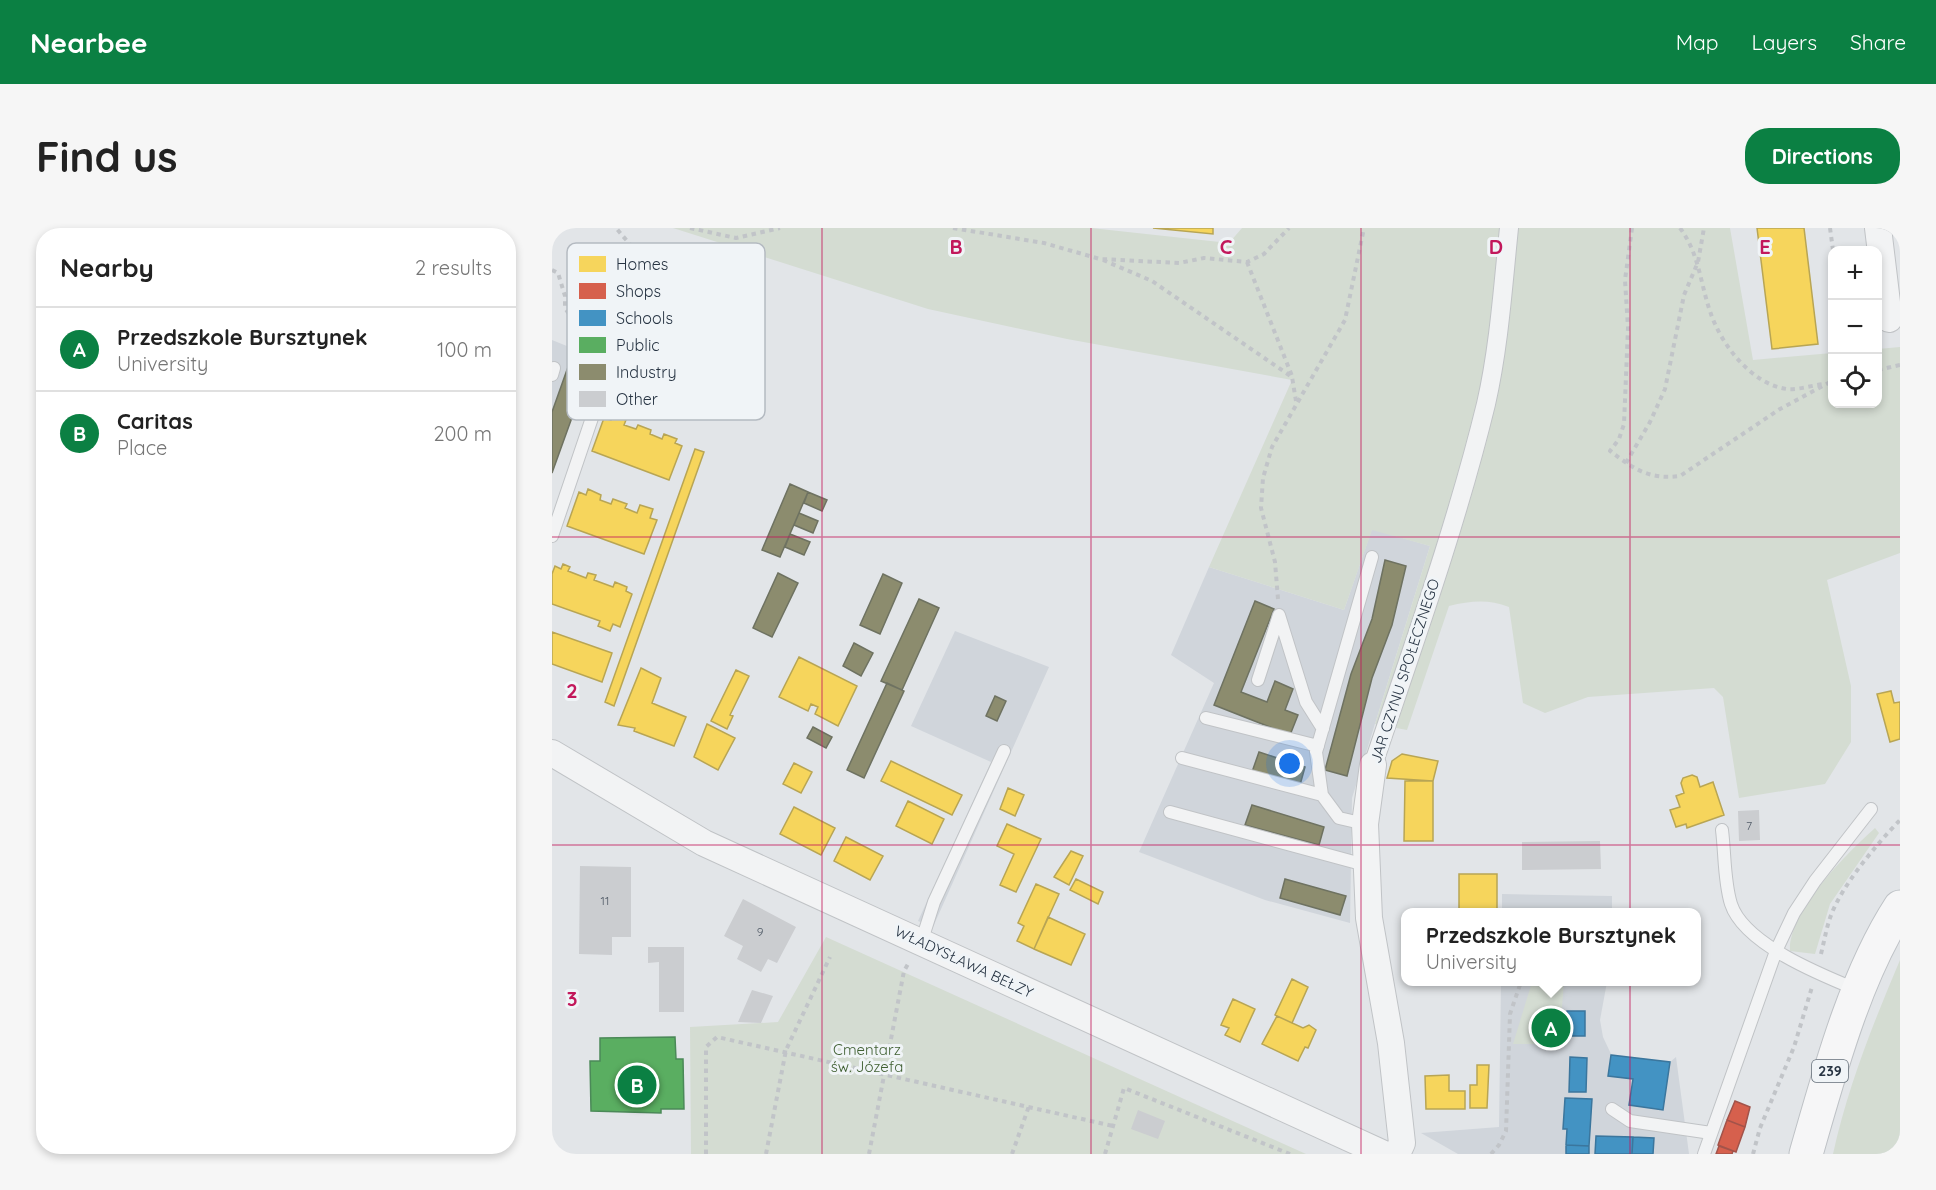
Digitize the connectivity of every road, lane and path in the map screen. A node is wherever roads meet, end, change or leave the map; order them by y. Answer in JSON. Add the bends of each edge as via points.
{"nodes":[{"id":1,"x":616,"y":228,"type":"edge"},
{"id":2,"x":690,"y":228,"type":"edge"},
{"id":3,"x":780,"y":228,"type":"edge"},
{"id":4,"x":953,"y":228,"type":"edge"},
{"id":5,"x":1289,"y":228,"type":"edge"},
{"id":6,"x":1364,"y":228,"type":"edge"},
{"id":7,"x":1509,"y":228,"type":"edge"},
{"id":8,"x":1632,"y":228,"type":"edge"},
{"id":9,"x":1680,"y":228,"type":"edge"},
{"id":10,"x":1704,"y":228,"type":"edge"},
{"id":11,"x":1830,"y":228,"type":"edge"},
{"id":12,"x":1878,"y":228,"type":"edge"},
{"id":13,"x":629,"y":243,"type":"edge"},
{"id":14,"x":1832,"y":246,"type":"edge"},
{"id":15,"x":1100,"y":259,"type":"junction"},
{"id":16,"x":1247,"y":262,"type":"junction"},
{"id":17,"x":1698,"y":262,"type":"junction"},
{"id":18,"x":552,"y":270,"type":"edge"},
{"id":19,"x":567,"y":311,"type":"edge"},
{"id":20,"x":1889,"y":319,"type":"dead end"},
{"id":21,"x":1900,"y":365,"type":"edge"},
{"id":22,"x":1882,"y":369,"type":"edge"},
{"id":23,"x":1292,"y":377,"type":"junction"},
{"id":24,"x":1828,"y":382,"type":"edge"},
{"id":25,"x":1828,"y":383,"type":"edge"},
{"id":26,"x":1296,"y":402,"type":"junction"},
{"id":27,"x":591,"y":420,"type":"edge"},
{"id":28,"x":1626,"y":463,"type":"junction"},
{"id":29,"x":552,"y":536,"type":"edge"},
{"id":30,"x":1372,"y":557,"type":"dead end"},
{"id":31,"x":1279,"y":615,"type":"junction"},
{"id":32,"x":1258,"y":680,"type":"dead end"},
{"id":33,"x":1206,"y":718,"type":"dead end"},
{"id":34,"x":1323,"y":729,"type":"junction"},
{"id":35,"x":1318,"y":746,"type":"junction"},
{"id":36,"x":1005,"y":751,"type":"dead end"},
{"id":37,"x":552,"y":754,"type":"edge"},
{"id":38,"x":1182,"y":758,"type":"dead end"},
{"id":39,"x":1374,"y":765,"type":"joint"},
{"id":40,"x":1322,"y":795,"type":"junction"},
{"id":41,"x":1871,"y":809,"type":"dead end"},
{"id":42,"x":1170,"y":812,"type":"dead end"},
{"id":43,"x":1365,"y":824,"type":"junction"},
{"id":44,"x":1722,"y":830,"type":"dead end"},
{"id":45,"x":1365,"y":865,"type":"junction"},
{"id":46,"x":1900,"y":907,"type":"edge"},
{"id":47,"x":921,"y":942,"type":"junction"},
{"id":48,"x":1776,"y":951,"type":"junction"},
{"id":49,"x":830,"y":957,"type":"dead end"},
{"id":50,"x":1519,"y":986,"type":"edge"},
{"id":51,"x":1860,"y":990,"type":"junction"},
{"id":52,"x":786,"y":1050,"type":"junction"},
{"id":53,"x":884,"y":1073,"type":"junction"},
{"id":54,"x":1029,"y":1106,"type":"junction"},
{"id":55,"x":1612,"y":1109,"type":"dead end"},
{"id":56,"x":1113,"y":1126,"type":"junction"},
{"id":57,"x":1711,"y":1132,"type":"junction"},
{"id":58,"x":1276,"y":1151,"type":"edge"},
{"id":59,"x":706,"y":1154,"type":"edge"},
{"id":60,"x":766,"y":1154,"type":"edge"},
{"id":61,"x":869,"y":1154,"type":"edge"},
{"id":62,"x":1012,"y":1154,"type":"edge"},
{"id":63,"x":1105,"y":1154,"type":"edge"},
{"id":64,"x":1290,"y":1154,"type":"edge"},
{"id":65,"x":1384,"y":1154,"type":"edge"},
{"id":66,"x":1397,"y":1154,"type":"edge"},
{"id":67,"x":1491,"y":1154,"type":"edge"},
{"id":68,"x":1704,"y":1154,"type":"edge"},
{"id":69,"x":1806,"y":1154,"type":"edge"}],
"edges":[{"from":1,"to":13,"type":"path"},
{"from":2,"to":3,"type":"path","via":[[736,238]]},
{"from":4,"to":15,"type":"path","via":[[1044,243]]},
{"from":5,"to":16,"type":"path","via":[[1264,254]]},
{"from":6,"to":26,"type":"path","via":[[1345,320]]},
{"from":7,"to":39,"type":"street","name":"JAR CZYNU SPOŁECZNEGO","via":[[1486,402],[1452,527]]},
{"from":8,"to":28,"type":"path","via":[[1625,280],[1628,328],[1624,424],[1610,451]]},
{"from":9,"to":17,"type":"path","via":[[1692,243]]},
{"from":10,"to":17,"type":"path"},
{"from":11,"to":14,"type":"path"},
{"from":12,"to":20,"type":"street"},
{"from":15,"to":16,"type":"path","via":[[1179,263],[1204,258]]},
{"from":15,"to":23,"type":"path","via":[[1152,281]]},
{"from":16,"to":23,"type":"path"},
{"from":17,"to":24,"type":"path","via":[[1711,315],[1741,362],[1759,379],[1788,389]]},
{"from":17,"to":28,"type":"path","via":[[1684,295],[1665,389]]},
{"from":18,"to":19,"type":"path","via":[[558,273]]},
{"from":21,"to":22,"type":"path"},
{"from":23,"to":26,"type":"path"},
{"from":25,"to":28,"type":"path","via":[[1780,409],[1680,476],[1661,478]]},
{"from":26,"to":31,"type":"path","via":[[1272,447],[1263,478],[1261,508],[1275,562]]},
{"from":27,"to":29,"type":"lane"},
{"from":30,"to":34,"type":"lane"},
{"from":31,"to":32,"type":"lane"},
{"from":31,"to":34,"type":"lane","via":[[1306,702]]},
{"from":33,"to":35,"type":"lane"},
{"from":34,"to":35,"type":"lane"},
{"from":35,"to":40,"type":"lane"},
{"from":36,"to":47,"type":"lane","via":[[934,902]]},
{"from":37,"to":47,"type":"street","name":"WŁADYSŁAWA BEŁZY","via":[[704,843]]},
{"from":38,"to":40,"type":"lane"},
{"from":39,"to":43,"type":"street","name":"JAR CZYNU SPOŁECZNEGO"},
{"from":40,"to":43,"type":"lane","via":[[1339,818]]},
{"from":41,"to":48,"type":"lane","via":[[1815,881]]},
{"from":42,"to":45,"type":"lane"},
{"from":43,"to":45,"type":"street","name":"JAR CZYNU SPOŁECZNEGO"},
{"from":44,"to":48,"type":"lane","via":[[1731,904],[1742,924]]},
{"from":45,"to":66,"type":"street","name":"JAR CZYNU SPOŁECZNEGO","via":[[1370,928],[1391,1043],[1402,1143]]},
{"from":46,"to":51,"type":"main road","number":"239"},
{"from":47,"to":53,"type":"path","via":[[904,971]]},
{"from":47,"to":65,"type":"street","name":"WŁADYSŁAWA BEŁZY"},
{"from":48,"to":51,"type":"lane","via":[[1816,973]]},
{"from":48,"to":57,"type":"lane"},
{"from":49,"to":52,"type":"path"},
{"from":50,"to":67,"type":"path","via":[[1510,1014],[1506,1131]]},
{"from":51,"to":69,"type":"main road","number":"239"},
{"from":52,"to":53,"type":"path"},
{"from":52,"to":59,"type":"path","via":[[717,1036],[706,1047]]},
{"from":52,"to":60,"type":"path"},
{"from":53,"to":54,"type":"path"},
{"from":53,"to":61,"type":"path"},
{"from":54,"to":56,"type":"path"},
{"from":54,"to":62,"type":"path"},
{"from":55,"to":57,"type":"lane","via":[[1630,1121]]},
{"from":56,"to":58,"type":"path","via":[[1124,1088]]},
{"from":56,"to":63,"type":"path"},
{"from":57,"to":68,"type":"lane"},
{"from":58,"to":64,"type":"path"}]}
